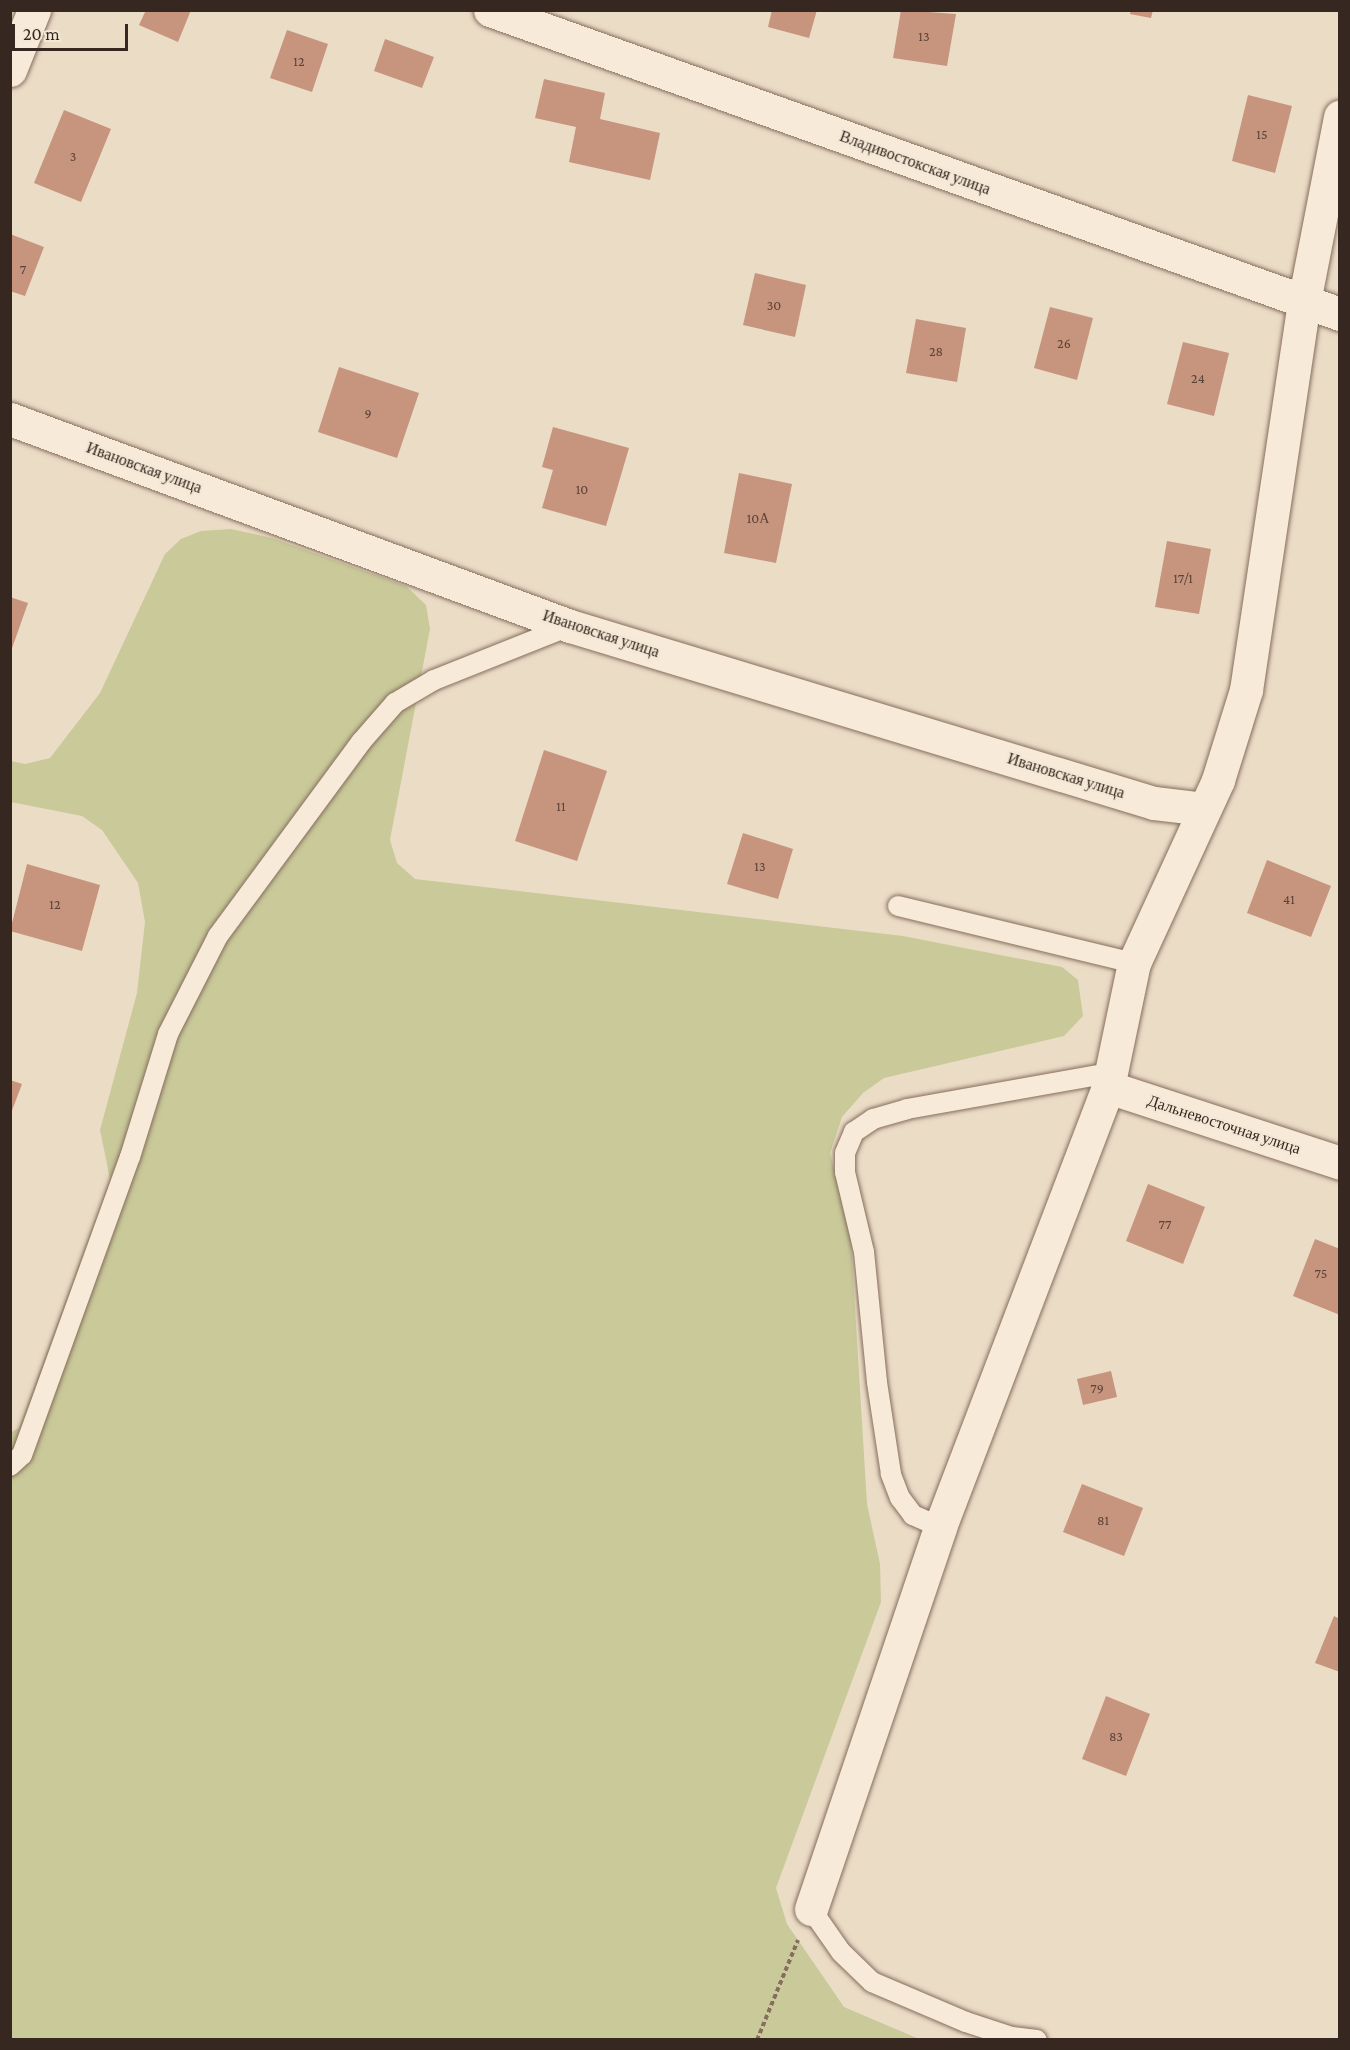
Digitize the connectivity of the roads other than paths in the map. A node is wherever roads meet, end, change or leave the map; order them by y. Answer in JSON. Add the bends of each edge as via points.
{"nodes":[{"id":1,"x":34,"y":10,"type":"edge"},
{"id":2,"x":490,"y":10,"type":"edge"},
{"id":3,"x":10,"y":70,"type":"edge"},
{"id":4,"x":1340,"y":116,"type":"edge"},
{"id":5,"x":1304,"y":302,"type":"junction"},
{"id":6,"x":1340,"y":314,"type":"edge"},
{"id":7,"x":10,"y":419,"type":"edge"},
{"id":8,"x":570,"y":626,"type":"junction"},
{"id":9,"x":1204,"y":809,"type":"junction"},
{"id":10,"x":898,"y":906,"type":"dead end"},
{"id":11,"x":1134,"y":963,"type":"junction"},
{"id":12,"x":1108,"y":1080,"type":"junction"},
{"id":13,"x":1340,"y":1163,"type":"edge"},
{"id":14,"x":10,"y":1466,"type":"edge"},
{"id":15,"x":940,"y":1527,"type":"junction"},
{"id":16,"x":811,"y":1909,"type":"joint"},
{"id":17,"x":1037,"y":2040,"type":"edge"}],
"edges":[{"from":1,"to":3,"type":"street"},
{"from":2,"to":5,"type":"street","name":"Владивостокская улица"},
{"from":4,"to":5,"type":"street"},
{"from":5,"to":6,"type":"street","name":"Владивостокская улица"},
{"from":5,"to":9,"type":"street","via":[[1246,690],[1218,780]]},
{"from":7,"to":8,"type":"street","name":"Ивановская улица"},
{"from":8,"to":9,"type":"street","name":"Ивановская улица","via":[[1154,802]]},
{"from":8,"to":14,"type":"lane","via":[[434,680],[395,703],[361,741],[218,936],[168,1034],[130,1157],[22,1455]]},
{"from":9,"to":11,"type":"street"},
{"from":10,"to":11,"type":"lane"},
{"from":11,"to":12,"type":"street"},
{"from":12,"to":13,"type":"street","name":"Дальневосточная улица"},
{"from":12,"to":15,"type":"street"},
{"from":12,"to":15,"type":"lane","via":[[906,1109],[873,1119],[854,1132],[845,1153],[845,1172],[864,1252],[891,1474],[900,1498],[913,1515]]},
{"from":15,"to":16,"type":"street"},
{"from":16,"to":17,"type":"lane","via":[[841,1952],[872,1982],[966,2022],[1012,2037]]}]}
